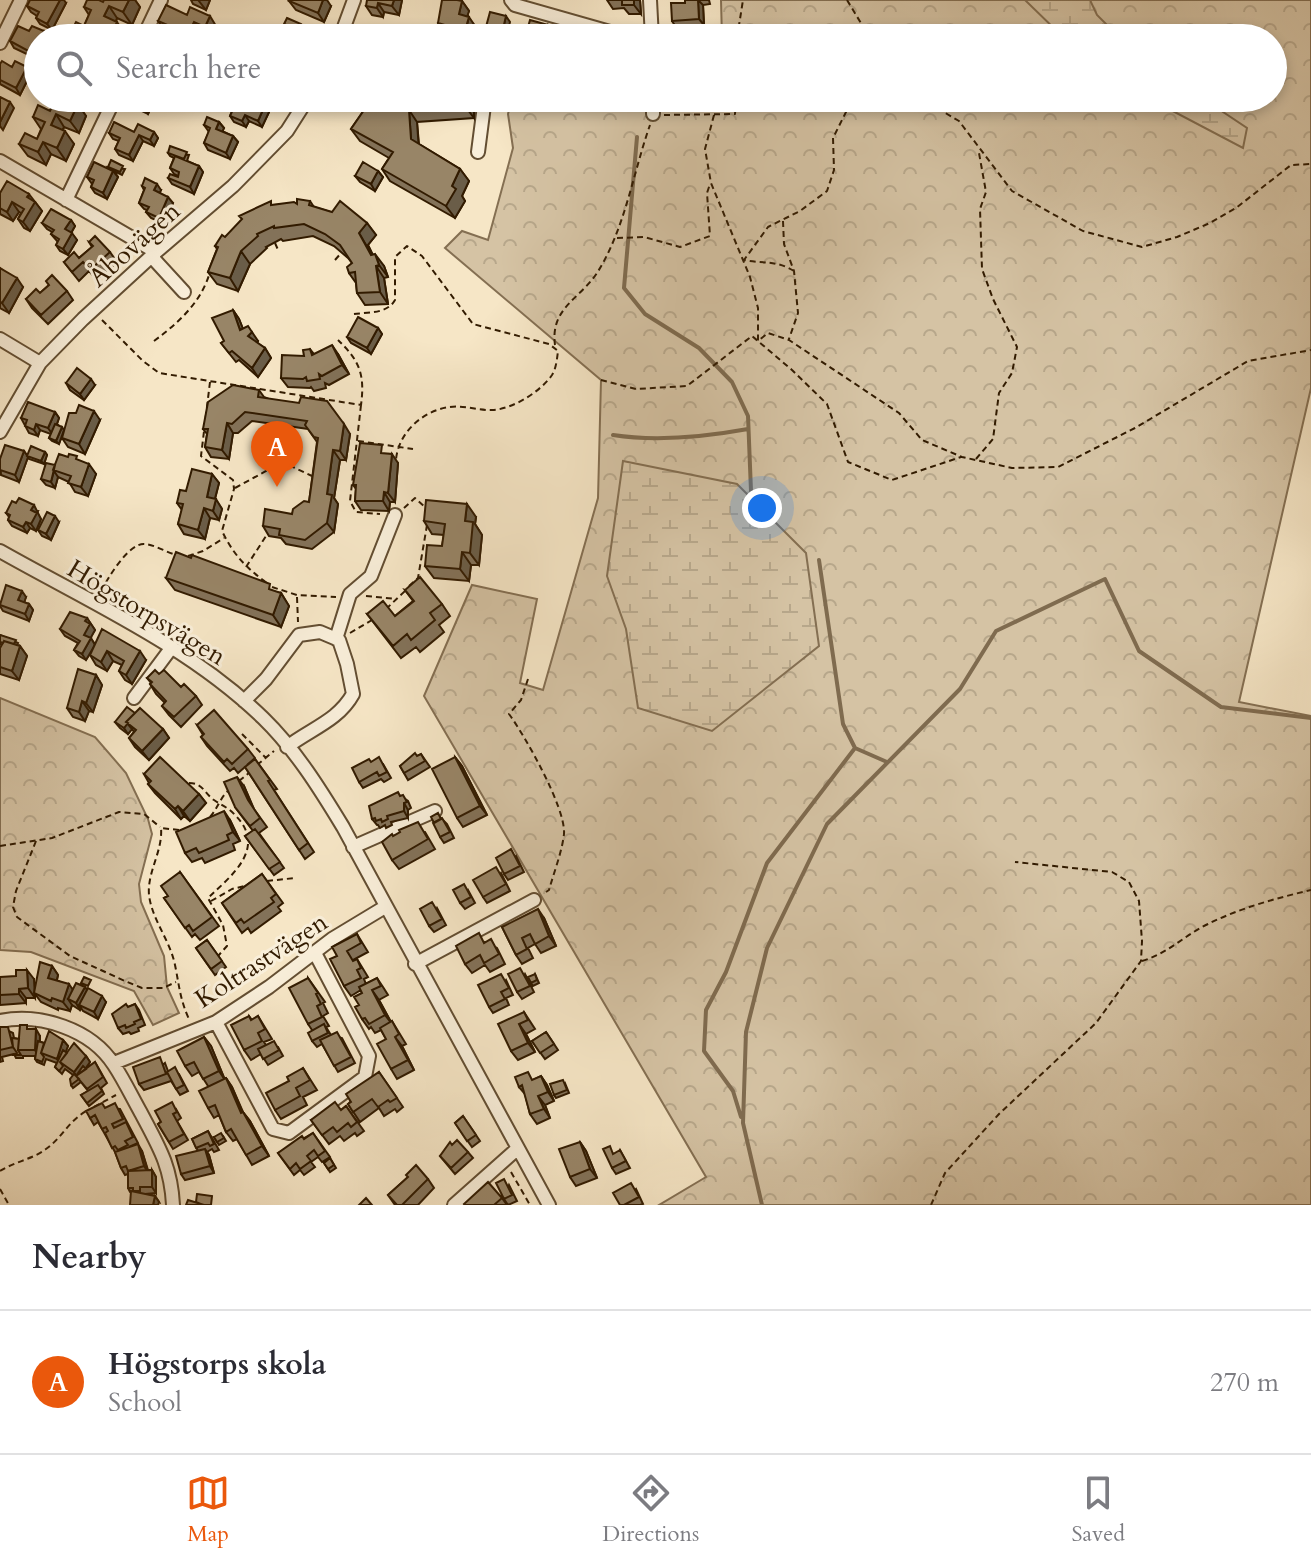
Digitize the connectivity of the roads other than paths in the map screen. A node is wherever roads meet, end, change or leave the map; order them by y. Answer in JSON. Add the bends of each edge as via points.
{"nodes":[{"id":1,"x":21,"y":0,"type":"edge"},
{"id":2,"x":161,"y":0,"type":"edge"},
{"id":3,"x":354,"y":0,"type":"edge"},
{"id":4,"x":511,"y":0,"type":"edge"},
{"id":5,"x":650,"y":0,"type":"edge"},
{"id":6,"x":150,"y":24,"type":"edge"},
{"id":7,"x":345,"y":24,"type":"edge"},
{"id":8,"x":582,"y":24,"type":"edge"},
{"id":9,"x":651,"y":24,"type":"edge"},
{"id":10,"x":0,"y":43,"type":"edge"},
{"id":11,"x":108,"y":112,"type":"edge"},
{"id":12,"x":299,"y":112,"type":"edge"},
{"id":13,"x":483,"y":112,"type":"edge"},
{"id":14,"x":478,"y":152,"type":"dead end"},
{"id":15,"x":0,"y":161,"type":"edge"},
{"id":16,"x":66,"y":200,"type":"junction"},
{"id":17,"x":154,"y":254,"type":"junction"},
{"id":18,"x":184,"y":292,"type":"dead end"},
{"id":19,"x":0,"y":339,"type":"edge"},
{"id":20,"x":40,"y":363,"type":"junction"},
{"id":21,"x":0,"y":432,"type":"edge"},
{"id":22,"x":395,"y":515,"type":"road end"},
{"id":23,"x":0,"y":551,"type":"edge"},
{"id":24,"x":338,"y":640,"type":"junction"},
{"id":25,"x":172,"y":647,"type":"junction"},
{"id":26,"x":134,"y":698,"type":"dead end"},
{"id":27,"x":244,"y":701,"type":"junction"},
{"id":28,"x":285,"y":745,"type":"junction"},
{"id":29,"x":435,"y":811,"type":"edge"},
{"id":30,"x":353,"y":847,"type":"junction"},
{"id":31,"x":534,"y":900,"type":"road end"},
{"id":32,"x":385,"y":907,"type":"junction"},
{"id":33,"x":315,"y":953,"type":"junction"},
{"id":34,"x":415,"y":964,"type":"junction"},
{"id":35,"x":0,"y":1021,"type":"edge"},
{"id":36,"x":216,"y":1022,"type":"junction"},
{"id":37,"x":114,"y":1063,"type":"junction"},
{"id":38,"x":517,"y":1149,"type":"junction"},
{"id":39,"x":173,"y":1205,"type":"edge"},
{"id":40,"x":454,"y":1205,"type":"edge"},
{"id":41,"x":549,"y":1205,"type":"edge"}],
"edges":[{"from":1,"to":10,"type":"street"},
{"from":2,"to":6,"type":"street"},
{"from":3,"to":7,"type":"street"},
{"from":4,"to":8,"type":"street"},
{"from":5,"to":9,"type":"street"},
{"from":11,"to":16,"type":"street"},
{"from":12,"to":17,"type":"street","name":"Åbovägen","via":[[260,159]]},
{"from":13,"to":14,"type":"street"},
{"from":15,"to":16,"type":"street"},
{"from":16,"to":17,"type":"street"},
{"from":17,"to":18,"type":"street"},
{"from":17,"to":20,"type":"street","name":"Åbovägen"},
{"from":19,"to":20,"type":"street"},
{"from":20,"to":21,"type":"street","name":"Åbovägen"},
{"from":22,"to":24,"type":"street","via":[[371,576],[350,594]]},
{"from":23,"to":25,"type":"street","name":"Högstorpsvägen"},
{"from":24,"to":27,"type":"street","via":[[320,632],[299,635]]},
{"from":24,"to":28,"type":"street","via":[[353,694],[346,707],[318,729]]},
{"from":25,"to":26,"type":"street"},
{"from":25,"to":27,"type":"street","name":"Högstorpsvägen"},
{"from":27,"to":28,"type":"street","name":"Högstorpsvägen"},
{"from":28,"to":30,"type":"street","name":"Högstorpsvägen","via":[[325,796]]},
{"from":29,"to":30,"type":"street"},
{"from":30,"to":32,"type":"street","name":"Högstorpsvägen"},
{"from":31,"to":34,"type":"street"},
{"from":32,"to":33,"type":"street","name":"Koltrastvägen"},
{"from":32,"to":34,"type":"street","name":"Högstorpsvägen"},
{"from":33,"to":36,"type":"street","name":"Koltrastvägen"},
{"from":33,"to":36,"type":"street","via":[[369,1056],[365,1077],[289,1133],[273,1129]]},
{"from":34,"to":38,"type":"street","name":"Högstorpsvägen"},
{"from":35,"to":37,"type":"street","via":[[49,1021],[99,1046]]},
{"from":36,"to":37,"type":"street","name":"Koltrastvägen"},
{"from":37,"to":39,"type":"street","via":[[171,1177]]},
{"from":38,"to":40,"type":"street"},
{"from":38,"to":41,"type":"street","name":"Högstorpsvägen"}]}
